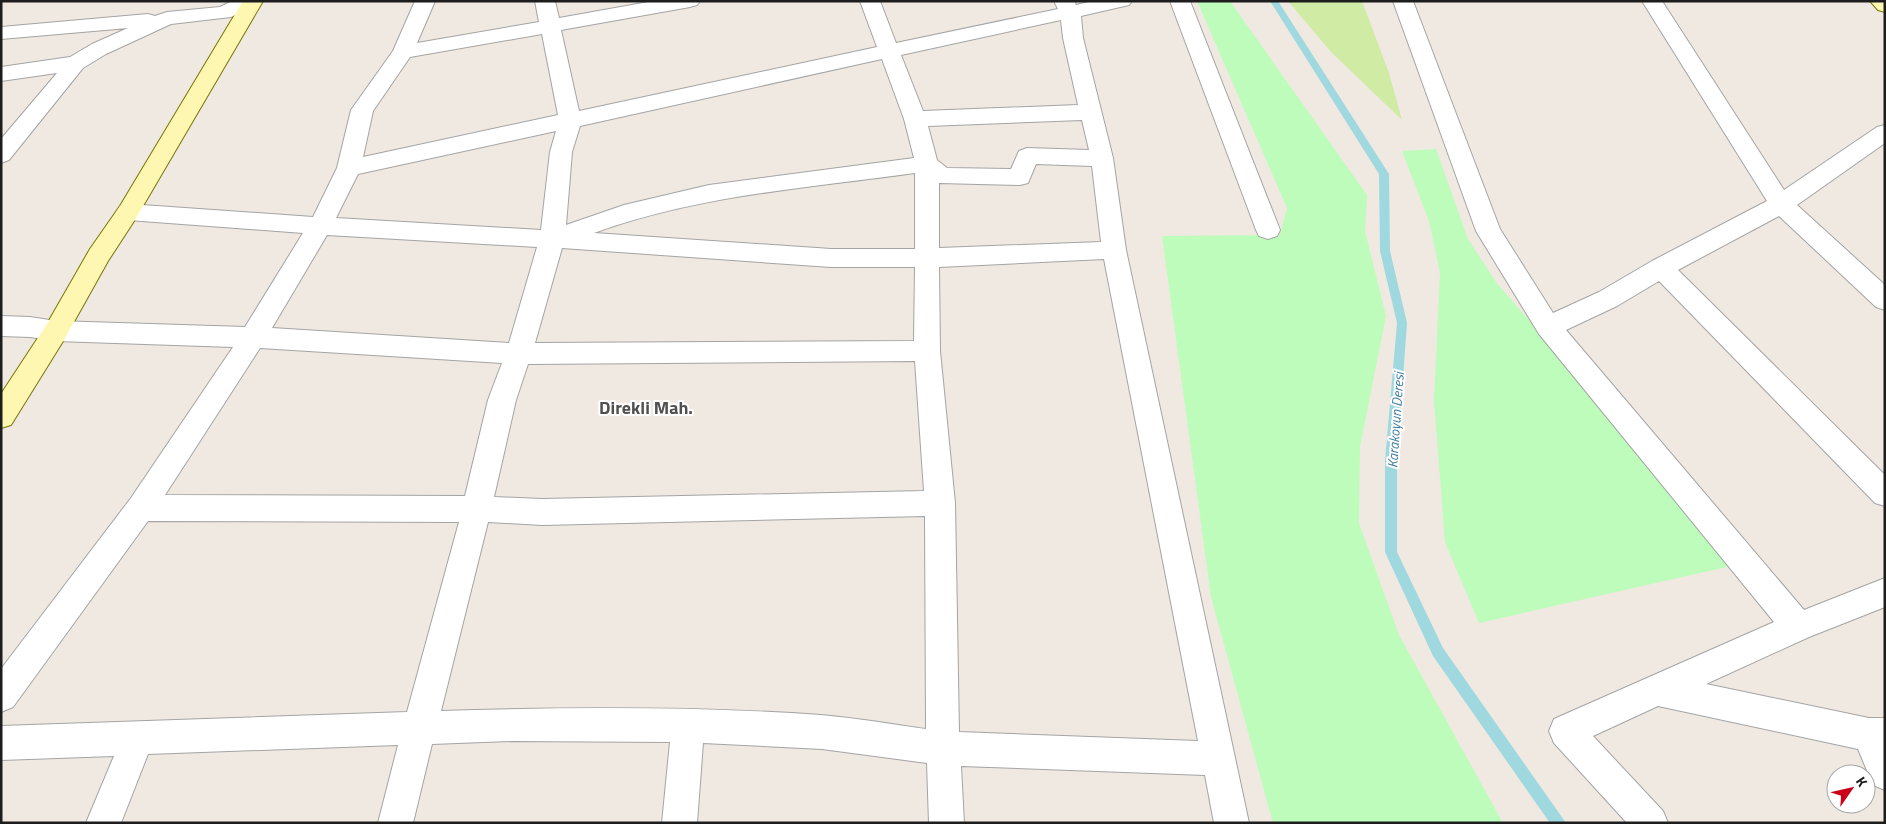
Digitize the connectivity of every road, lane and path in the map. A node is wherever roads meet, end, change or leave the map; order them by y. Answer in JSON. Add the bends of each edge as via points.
{"nodes":[{"id":1,"x":248,"y":1,"type":"edge"},
{"id":2,"x":253,"y":1,"type":"edge"},
{"id":3,"x":425,"y":1,"type":"edge"},
{"id":4,"x":545,"y":1,"type":"edge"},
{"id":5,"x":690,"y":1,"type":"edge"},
{"id":6,"x":870,"y":1,"type":"edge"},
{"id":7,"x":1122,"y":1,"type":"edge"},
{"id":8,"x":1180,"y":1,"type":"edge"},
{"id":9,"x":1403,"y":1,"type":"edge"},
{"id":10,"x":1652,"y":1,"type":"edge"},
{"id":11,"x":1880,"y":1,"type":"edge"},
{"id":12,"x":1885,"y":6,"type":"edge"},
{"id":13,"x":1068,"y":7,"type":"edge"},
{"id":14,"x":167,"y":18,"type":"junction"},
{"id":15,"x":551,"y":26,"type":"junction"},
{"id":16,"x":1,"y":33,"type":"edge"},
{"id":17,"x":887,"y":51,"type":"junction"},
{"id":18,"x":403,"y":52,"type":"junction"},
{"id":19,"x":76,"y":63,"type":"junction"},
{"id":20,"x":1,"y":74,"type":"edge"},
{"id":21,"x":1091,"y":112,"type":"junction"},
{"id":22,"x":915,"y":119,"type":"junction"},
{"id":23,"x":570,"y":120,"type":"junction"},
{"id":24,"x":1885,"y":132,"type":"edge"},
{"id":25,"x":1,"y":155,"type":"edge"},
{"id":26,"x":1102,"y":158,"type":"junction"},
{"id":27,"x":928,"y":164,"type":"junction"},
{"id":28,"x":349,"y":168,"type":"junction"},
{"id":29,"x":1781,"y":204,"type":"junction"},
{"id":30,"x":128,"y":212,"type":"junction"},
{"id":31,"x":320,"y":226,"type":"junction"},
{"id":32,"x":1268,"y":230,"type":"dead end"},
{"id":33,"x":552,"y":239,"type":"junction"},
{"id":34,"x":1114,"y":250,"type":"junction"},
{"id":35,"x":926,"y":258,"type":"junction"},
{"id":36,"x":1661,"y":268,"type":"junction"},
{"id":37,"x":1885,"y":300,"type":"edge"},
{"id":38,"x":1,"y":326,"type":"edge"},
{"id":39,"x":1548,"y":327,"type":"junction"},
{"id":40,"x":56,"y":331,"type":"junction"},
{"id":41,"x":254,"y":337,"type":"junction"},
{"id":42,"x":927,"y":351,"type":"junction"},
{"id":43,"x":520,"y":354,"type":"junction"},
{"id":44,"x":1,"y":417,"type":"edge"},
{"id":45,"x":1885,"y":494,"type":"edge"},
{"id":46,"x":940,"y":503,"type":"junction"},
{"id":47,"x":140,"y":508,"type":"junction"},
{"id":48,"x":477,"y":509,"type":"junction"},
{"id":49,"x":1885,"y":592,"type":"edge"},
{"id":50,"x":1798,"y":627,"type":"junction"},
{"id":51,"x":1656,"y":690,"type":"junction"},
{"id":52,"x":1,"y":696,"type":"edge"},
{"id":53,"x":688,"y":726,"type":"junction"},
{"id":54,"x":420,"y":728,"type":"junction"},
{"id":55,"x":1877,"y":735,"type":"edge"},
{"id":56,"x":138,"y":739,"type":"junction"},
{"id":57,"x":1,"y":743,"type":"edge"},
{"id":58,"x":943,"y":748,"type":"junction"},
{"id":59,"x":1218,"y":759,"type":"junction"},
{"id":60,"x":1885,"y":774,"type":"edge"},
{"id":61,"x":103,"y":823,"type":"edge"},
{"id":62,"x":394,"y":823,"type":"edge"},
{"id":63,"x":679,"y":823,"type":"edge"},
{"id":64,"x":947,"y":823,"type":"edge"},
{"id":65,"x":1232,"y":823,"type":"edge"},
{"id":66,"x":1652,"y":823,"type":"edge"}],
"edges":[{"from":1,"to":14,"type":"street","via":[[224,13]]},
{"from":2,"to":30,"type":"main road"},
{"from":3,"to":18,"type":"street"},
{"from":4,"to":15,"type":"street"},
{"from":5,"to":15,"type":"street"},
{"from":6,"to":17,"type":"street"},
{"from":7,"to":13,"type":"street"},
{"from":8,"to":32,"type":"street"},
{"from":9,"to":39,"type":"street","via":[[1488,230]]},
{"from":10,"to":29,"type":"street"},
{"from":11,"to":12,"type":"main road"},
{"from":13,"to":17,"type":"street"},
{"from":13,"to":21,"type":"street"},
{"from":14,"to":16,"type":"street"},
{"from":14,"to":19,"type":"street"},
{"from":15,"to":18,"type":"street"},
{"from":15,"to":23,"type":"street"},
{"from":17,"to":22,"type":"street"},
{"from":17,"to":23,"type":"street"},
{"from":18,"to":28,"type":"street","via":[[362,110]]},
{"from":19,"to":20,"type":"street"},
{"from":19,"to":25,"type":"street"},
{"from":21,"to":22,"type":"street"},
{"from":21,"to":26,"type":"street"},
{"from":22,"to":27,"type":"street"},
{"from":23,"to":28,"type":"street"},
{"from":23,"to":33,"type":"street","via":[[560,152]]},
{"from":24,"to":29,"type":"street"},
{"from":26,"to":27,"type":"street","via":[[1027,156],[1020,177],[942,176]]},
{"from":26,"to":34,"type":"street"},
{"from":27,"to":33,"type":"street","via":[[709,193],[624,213]]},
{"from":27,"to":35,"type":"street"},
{"from":28,"to":31,"type":"street"},
{"from":29,"to":36,"type":"street"},
{"from":29,"to":37,"type":"street"},
{"from":30,"to":31,"type":"street"},
{"from":30,"to":40,"type":"main road","via":[[99,255]]},
{"from":31,"to":33,"type":"street"},
{"from":31,"to":41,"type":"street"},
{"from":33,"to":35,"type":"street","via":[[831,258]]},
{"from":33,"to":43,"type":"street"},
{"from":34,"to":35,"type":"street"},
{"from":34,"to":59,"type":"street"},
{"from":35,"to":42,"type":"street"},
{"from":36,"to":39,"type":"street","via":[[1608,299]]},
{"from":36,"to":45,"type":"street"},
{"from":38,"to":40,"type":"street"},
{"from":39,"to":50,"type":"street"},
{"from":40,"to":41,"type":"street"},
{"from":40,"to":44,"type":"main road"},
{"from":41,"to":43,"type":"street"},
{"from":41,"to":47,"type":"street"},
{"from":42,"to":43,"type":"street"},
{"from":42,"to":46,"type":"street"},
{"from":43,"to":48,"type":"street","via":[[502,400]]},
{"from":46,"to":48,"type":"street","via":[[542,512]]},
{"from":46,"to":58,"type":"street"},
{"from":47,"to":48,"type":"street"},
{"from":47,"to":52,"type":"street"},
{"from":48,"to":54,"type":"street"},
{"from":49,"to":50,"type":"street"},
{"from":50,"to":51,"type":"street"},
{"from":51,"to":55,"type":"street"},
{"from":51,"to":66,"type":"street","via":[[1566,731]]},
{"from":53,"to":54,"type":"street"},
{"from":53,"to":58,"type":"street","via":[[822,732]]},
{"from":53,"to":63,"type":"street"},
{"from":54,"to":56,"type":"street"},
{"from":54,"to":62,"type":"street"},
{"from":55,"to":60,"type":"street"},
{"from":56,"to":57,"type":"street"},
{"from":56,"to":61,"type":"street"},
{"from":58,"to":59,"type":"street"},
{"from":58,"to":64,"type":"street"},
{"from":59,"to":65,"type":"street"}]}
